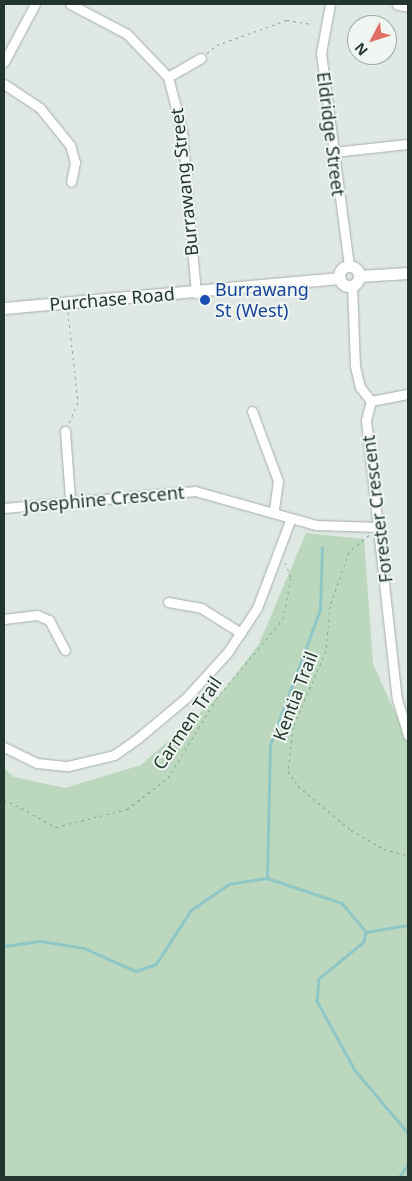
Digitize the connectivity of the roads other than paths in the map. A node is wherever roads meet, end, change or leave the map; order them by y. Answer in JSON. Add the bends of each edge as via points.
{"nodes":[{"id":1,"x":35,"y":4,"type":"edge"},
{"id":2,"x":70,"y":4,"type":"edge"},
{"id":3,"x":330,"y":4,"type":"edge"},
{"id":4,"x":398,"y":4,"type":"edge"},
{"id":5,"x":408,"y":6,"type":"edge"},
{"id":6,"x":201,"y":58,"type":"road end"},
{"id":7,"x":4,"y":62,"type":"edge"},
{"id":8,"x":168,"y":77,"type":"junction"},
{"id":9,"x":4,"y":84,"type":"edge"},
{"id":10,"x":408,"y":144,"type":"edge"},
{"id":11,"x":333,"y":152,"type":"junction"},
{"id":12,"x":71,"y":182,"type":"dead end"},
{"id":13,"x":349,"y":266,"type":"junction"},
{"id":14,"x":408,"y":273,"type":"edge"},
{"id":15,"x":340,"y":278,"type":"junction"},
{"id":16,"x":356,"y":280,"type":"junction"},
{"id":17,"x":196,"y":292,"type":"junction"},
{"id":18,"x":4,"y":308,"type":"edge"},
{"id":19,"x":408,"y":394,"type":"edge"},
{"id":20,"x":371,"y":401,"type":"junction"},
{"id":21,"x":252,"y":411,"type":"dead end"},
{"id":22,"x":66,"y":431,"type":"road end"},
{"id":23,"x":70,"y":499,"type":"junction"},
{"id":24,"x":4,"y":508,"type":"edge"},
{"id":25,"x":274,"y":511,"type":"junction"},
{"id":26,"x":292,"y":518,"type":"junction"},
{"id":27,"x":380,"y":527,"type":"junction"},
{"id":28,"x":168,"y":602,"type":"dead end"},
{"id":29,"x":4,"y":619,"type":"edge"},
{"id":30,"x":241,"y":633,"type":"junction"},
{"id":31,"x":65,"y":650,"type":"dead end"},
{"id":32,"x":408,"y":735,"type":"edge"},
{"id":33,"x":4,"y":747,"type":"edge"}],
"edges":[{"from":1,"to":7,"type":"street"},
{"from":2,"to":8,"type":"street","name":"Burrawang Street","via":[[127,34]]},
{"from":3,"to":11,"type":"street","name":"Eldridge Street","via":[[321,53]]},
{"from":4,"to":5,"type":"main road"},
{"from":6,"to":8,"type":"street"},
{"from":8,"to":17,"type":"street","name":"Burrawang Street","via":[[182,131]]},
{"from":9,"to":12,"type":"street","via":[[40,108],[70,145],[75,162]]},
{"from":10,"to":11,"type":"street"},
{"from":11,"to":13,"type":"street","name":"Eldridge Street"},
{"from":13,"to":15,"type":"main road","via":[[341,270]]},
{"from":13,"to":16,"type":"main road"},
{"from":14,"to":16,"type":"main road"},
{"from":15,"to":16,"type":"main road"},
{"from":15,"to":17,"type":"main road","name":"Purchase Road"},
{"from":16,"to":20,"type":"street","via":[[355,366],[360,387]]},
{"from":17,"to":18,"type":"main road","name":"Purchase Road"},
{"from":19,"to":20,"type":"street"},
{"from":20,"to":27,"type":"street","name":"Forester Crescent","via":[[366,420]]},
{"from":21,"to":25,"type":"street","via":[[278,481]]},
{"from":22,"to":23,"type":"street"},
{"from":23,"to":24,"type":"street","name":"Josephine Crescent"},
{"from":23,"to":25,"type":"street","name":"Josephine Crescent","via":[[196,491]]},
{"from":25,"to":26,"type":"street","name":"Josephine Crescent"},
{"from":26,"to":27,"type":"street","name":"Josephine Crescent","via":[[340,529]]},
{"from":26,"to":30,"type":"street","via":[[258,608]]},
{"from":27,"to":32,"type":"street","name":"Forester Crescent","via":[[397,699]]},
{"from":28,"to":30,"type":"street","via":[[201,608]]},
{"from":29,"to":31,"type":"street","via":[[38,615],[49,620]]},
{"from":30,"to":33,"type":"street","via":[[186,698],[114,754],[92,762],[60,765],[37,763]]}]}
